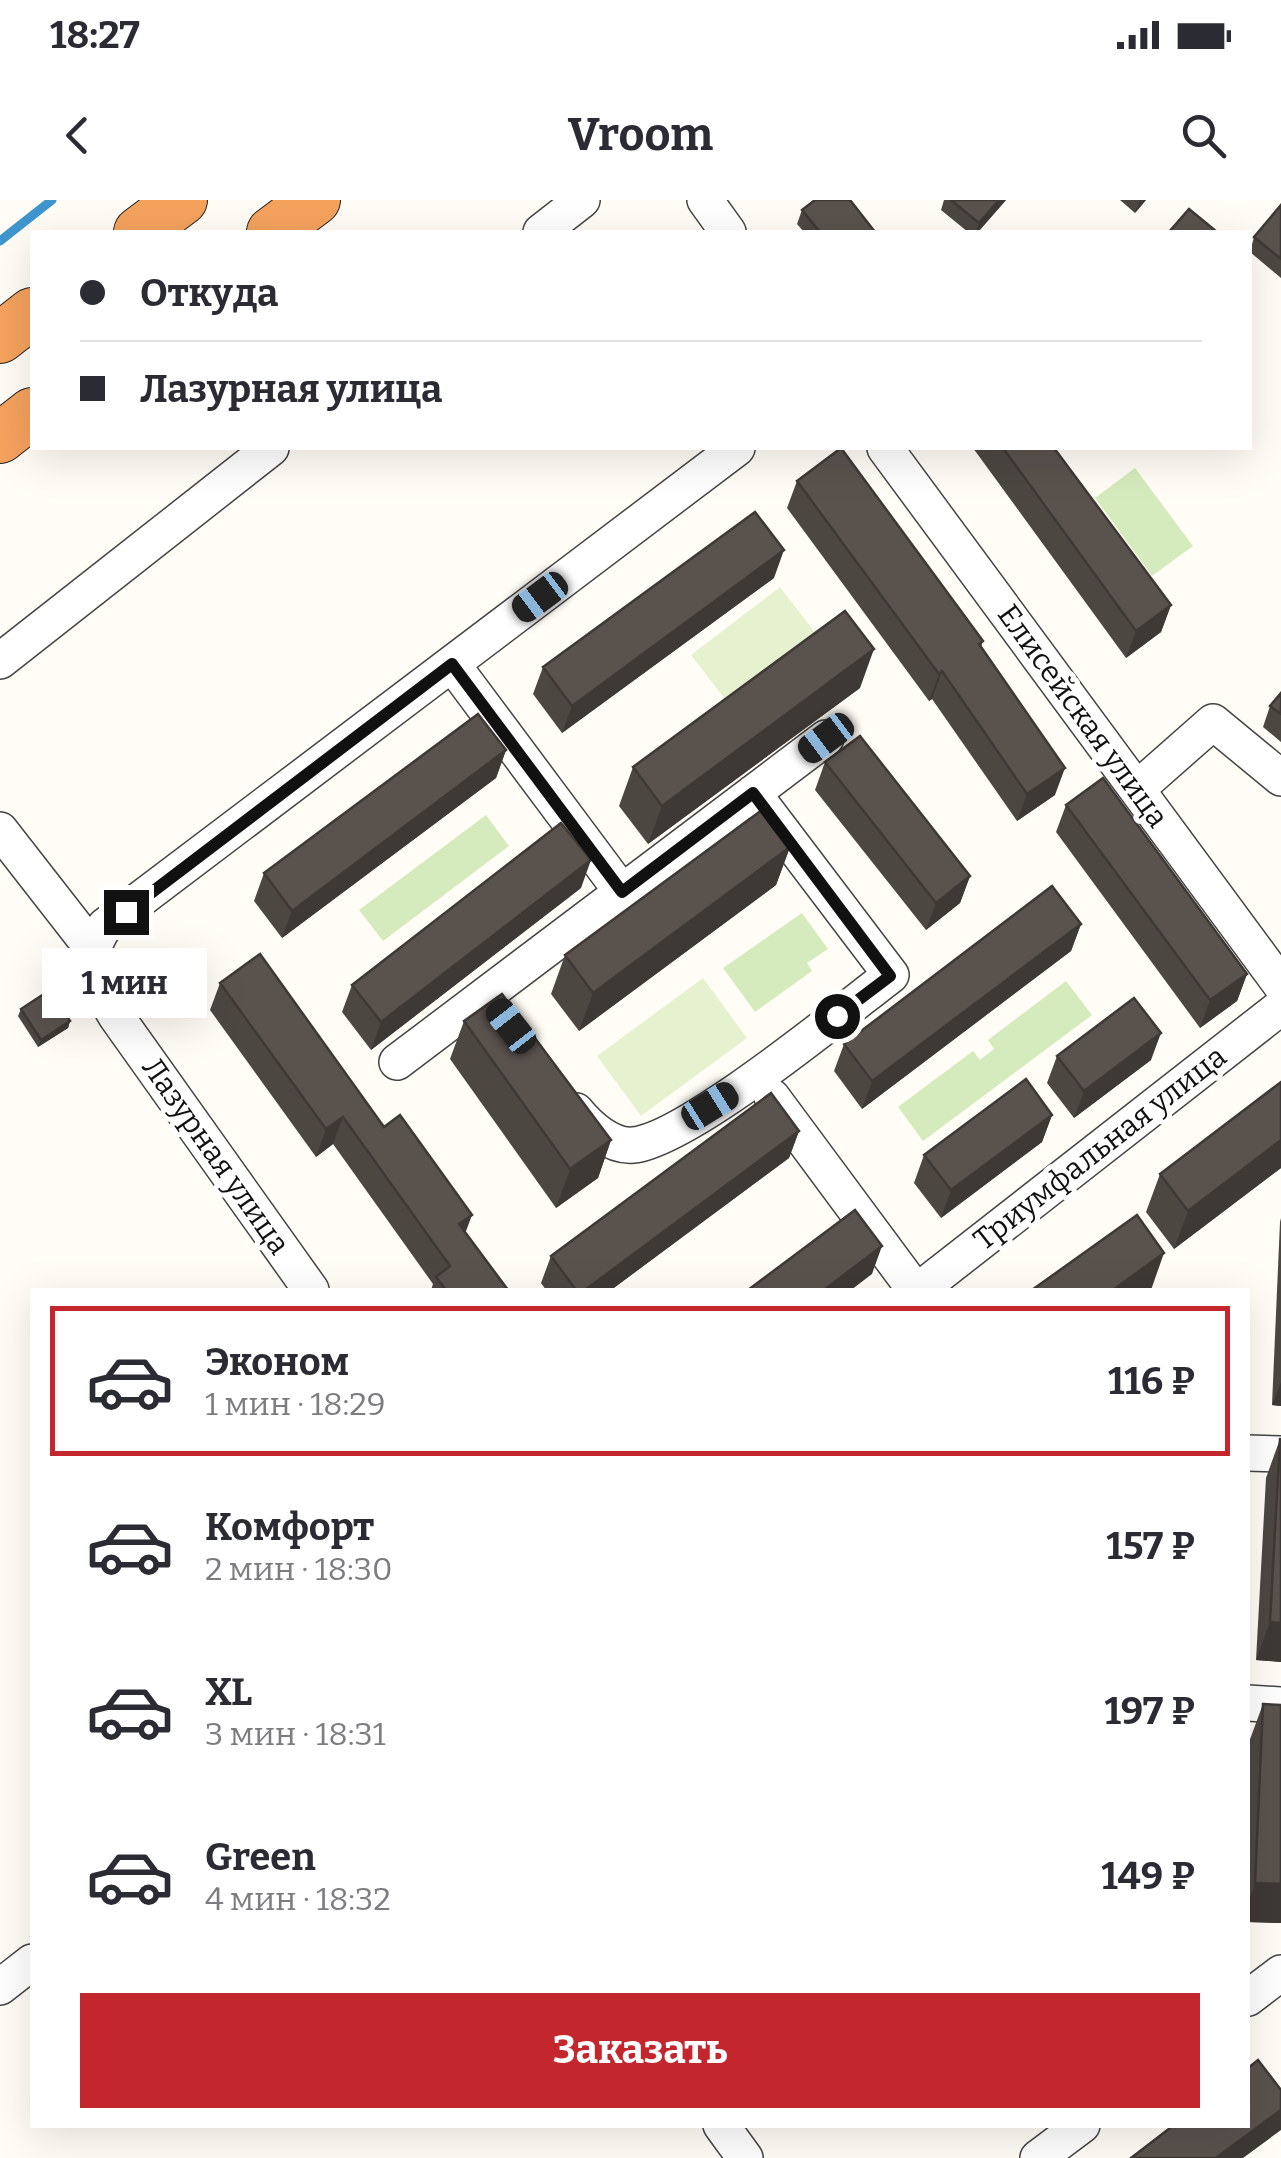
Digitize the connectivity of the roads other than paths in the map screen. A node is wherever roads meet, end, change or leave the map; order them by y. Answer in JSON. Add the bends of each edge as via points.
{"nodes":[{"id":1,"x":182,"y":200,"type":"edge"},
{"id":2,"x":315,"y":200,"type":"edge"},
{"id":3,"x":582,"y":200,"type":"edge"},
{"id":4,"x":705,"y":200,"type":"edge"},
{"id":5,"x":142,"y":230,"type":"edge"},
{"id":6,"x":275,"y":230,"type":"edge"},
{"id":7,"x":544,"y":230,"type":"edge"},
{"id":8,"x":727,"y":230,"type":"edge"},
{"id":9,"x":30,"y":315,"type":"edge"},
{"id":10,"x":0,"y":338,"type":"edge"},
{"id":11,"x":30,"y":415,"type":"edge"},
{"id":12,"x":0,"y":438,"type":"edge"},
{"id":13,"x":268,"y":450,"type":"edge"},
{"id":14,"x":734,"y":450,"type":"edge"},
{"id":15,"x":886,"y":450,"type":"edge"},
{"id":16,"x":0,"y":661,"type":"edge"},
{"id":17,"x":452,"y":664,"type":"junction"},
{"id":18,"x":826,"y":738,"type":"dead end"},
{"id":19,"x":1281,"y":778,"type":"edge"},
{"id":20,"x":1137,"y":789,"type":"junction"},
{"id":21,"x":753,"y":793,"type":"junction"},
{"id":22,"x":0,"y":830,"type":"edge"},
{"id":23,"x":622,"y":892,"type":"junction"},
{"id":24,"x":92,"y":948,"type":"junction"},
{"id":25,"x":1281,"y":985,"type":"edge"},
{"id":26,"x":487,"y":995,"type":"junction"},
{"id":27,"x":1281,"y":1007,"type":"edge"},
{"id":28,"x":511,"y":1026,"type":"edge"},
{"id":29,"x":397,"y":1062,"type":"dead end"},
{"id":30,"x":756,"y":1076,"type":"junction"},
{"id":31,"x":555,"y":1083,"type":"edge"},
{"id":32,"x":311,"y":1288,"type":"edge"},
{"id":33,"x":915,"y":1288,"type":"edge"},
{"id":34,"x":920,"y":1288,"type":"edge"},
{"id":35,"x":1250,"y":1453,"type":"edge"},
{"id":36,"x":1281,"y":1454,"type":"edge"},
{"id":37,"x":1250,"y":1703,"type":"edge"},
{"id":38,"x":1281,"y":1705,"type":"edge"},
{"id":39,"x":30,"y":1964,"type":"edge"},
{"id":40,"x":1281,"y":1972,"type":"edge"},
{"id":41,"x":0,"y":1987,"type":"edge"},
{"id":42,"x":1250,"y":1996,"type":"edge"},
{"id":43,"x":723,"y":2128,"type":"edge"},
{"id":44,"x":1078,"y":2128,"type":"edge"},
{"id":45,"x":745,"y":2158,"type":"edge"},
{"id":46,"x":1038,"y":2158,"type":"edge"}],
"edges":[{"from":1,"to":5,"type":"highway"},
{"from":2,"to":6,"type":"highway"},
{"from":3,"to":7,"type":"street"},
{"from":4,"to":8,"type":"street"},
{"from":9,"to":10,"type":"highway"},
{"from":11,"to":12,"type":"highway"},
{"from":13,"to":16,"type":"street"},
{"from":14,"to":17,"type":"street"},
{"from":15,"to":20,"type":"street","name":"Елисейская улица"},
{"from":17,"to":23,"type":"street"},
{"from":17,"to":24,"type":"street","via":[[105,926]]},
{"from":18,"to":21,"type":"street"},
{"from":19,"to":20,"type":"street","via":[[1213,722]]},
{"from":20,"to":25,"type":"street","name":"Елисейская улица"},
{"from":21,"to":23,"type":"street"},
{"from":21,"to":30,"type":"street","via":[[890,976]]},
{"from":22,"to":24,"type":"street"},
{"from":23,"to":26,"type":"street"},
{"from":24,"to":32,"type":"street","name":"Лазурная улица","via":[[96,984],[116,1016]]},
{"from":26,"to":28,"type":"street"},
{"from":26,"to":29,"type":"street"},
{"from":27,"to":34,"type":"street","name":"Триумфальная улица"},
{"from":30,"to":31,"type":"street","via":[[663,1136],[634,1145],[615,1143],[584,1121]]},
{"from":30,"to":33,"type":"street"},
{"from":35,"to":36,"type":"street"},
{"from":37,"to":38,"type":"street"},
{"from":39,"to":41,"type":"street"},
{"from":40,"to":42,"type":"street"},
{"from":43,"to":45,"type":"street"},
{"from":44,"to":46,"type":"street"}]}
